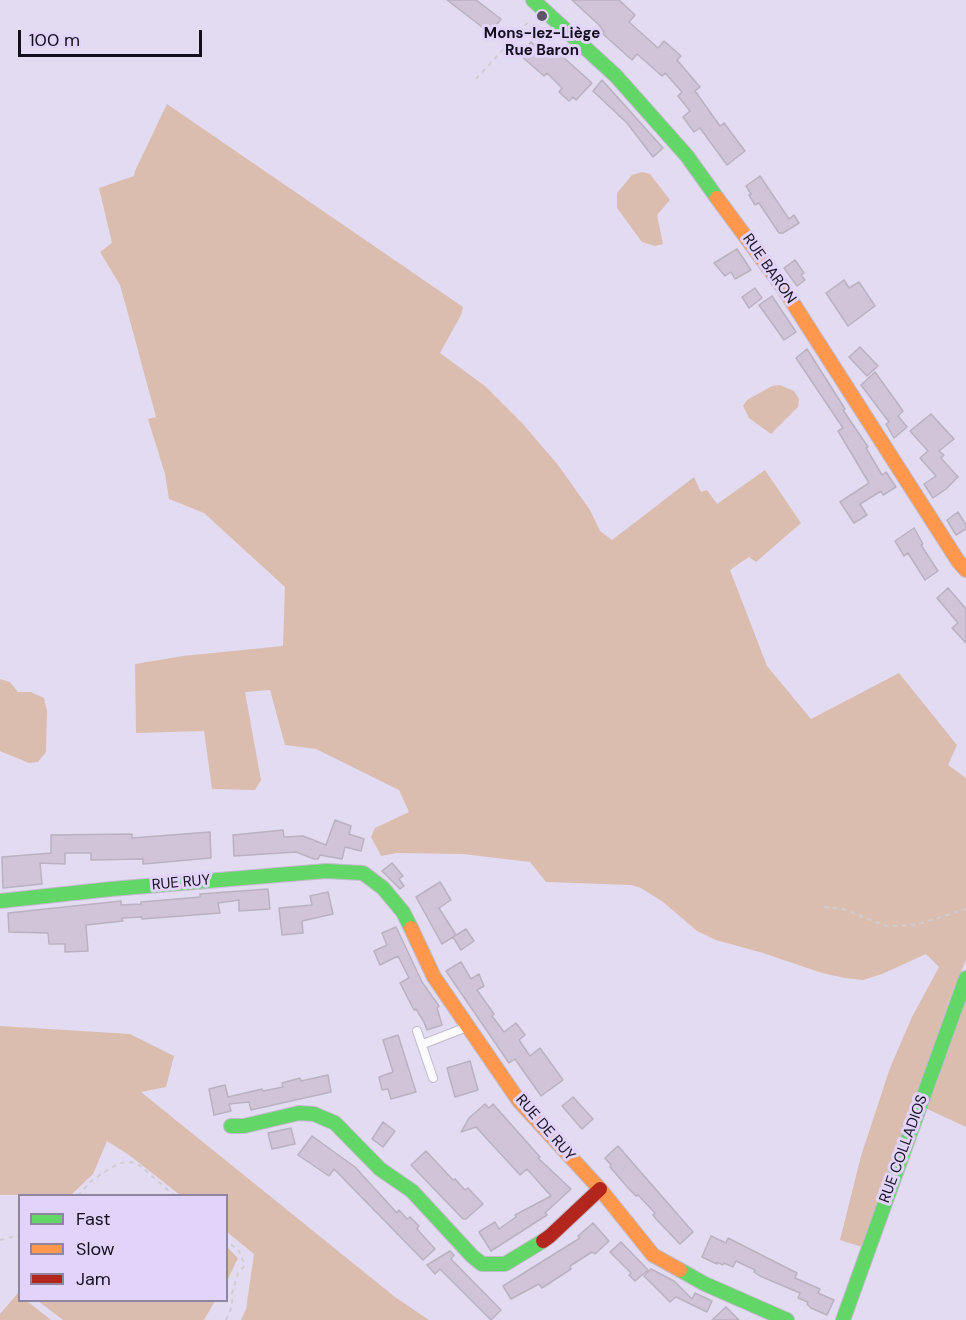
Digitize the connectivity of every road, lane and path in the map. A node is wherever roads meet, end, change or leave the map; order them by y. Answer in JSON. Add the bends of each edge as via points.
{"nodes":[{"id":1,"x":537,"y":4,"type":"edge"},
{"id":2,"x":476,"y":79,"type":"dead end"},
{"id":3,"x":966,"y":570,"type":"edge"},
{"id":4,"x":363,"y":873,"type":"joint"},
{"id":5,"x":0,"y":901,"type":"edge"},
{"id":6,"x":824,"y":907,"type":"dead end"},
{"id":7,"x":966,"y":909,"type":"edge"},
{"id":8,"x":966,"y":978,"type":"edge"},
{"id":9,"x":469,"y":1027,"type":"junction"},
{"id":10,"x":417,"y":1031,"type":"dead end"},
{"id":11,"x":423,"y":1044,"type":"junction"},
{"id":12,"x":432,"y":1078,"type":"dead end"},
{"id":13,"x":231,"y":1126,"type":"dead end"},
{"id":14,"x":600,"y":1189,"type":"junction"},
{"id":15,"x":80,"y":1194,"type":"edge"},
{"id":16,"x":173,"y":1194,"type":"edge"},
{"id":17,"x":18,"y":1236,"type":"edge"},
{"id":18,"x":0,"y":1240,"type":"edge"},
{"id":19,"x":228,"y":1242,"type":"edge"},
{"id":20,"x":226,"y":1320,"type":"edge"},
{"id":21,"x":787,"y":1320,"type":"edge"},
{"id":22,"x":843,"y":1320,"type":"edge"}],
"edges":[{"from":1,"to":2,"type":"path"},
{"from":1,"to":3,"type":"street","name":"RUE BARON","via":[[616,76],[687,156],[782,286]]},
{"from":4,"to":5,"type":"street","name":"RUE RUY","via":[[326,871]]},
{"from":4,"to":9,"type":"street","name":"RUE DE RUY","via":[[383,888],[403,912],[434,977]]},
{"from":6,"to":7,"type":"path","via":[[843,909],[886,926],[919,924]]},
{"from":8,"to":22,"type":"street","name":"RUE COLLADIOS"},
{"from":9,"to":11,"type":"lane"},
{"from":9,"to":14,"type":"street","name":"RUE DE RUY","via":[[519,1101]]},
{"from":10,"to":11,"type":"lane"},
{"from":11,"to":12,"type":"lane"},
{"from":13,"to":14,"type":"street","via":[[299,1113],[314,1114],[335,1123],[380,1168],[412,1191],[472,1256],[488,1265],[505,1264],[550,1236]]},
{"from":14,"to":21,"type":"street","name":"RUE DE RUY","via":[[653,1255],[705,1284]]},
{"from":15,"to":16,"type":"path","via":[[106,1171],[131,1162]]},
{"from":17,"to":18,"type":"path"},
{"from":19,"to":20,"type":"path","via":[[239,1251],[245,1265],[238,1274]]}]}
